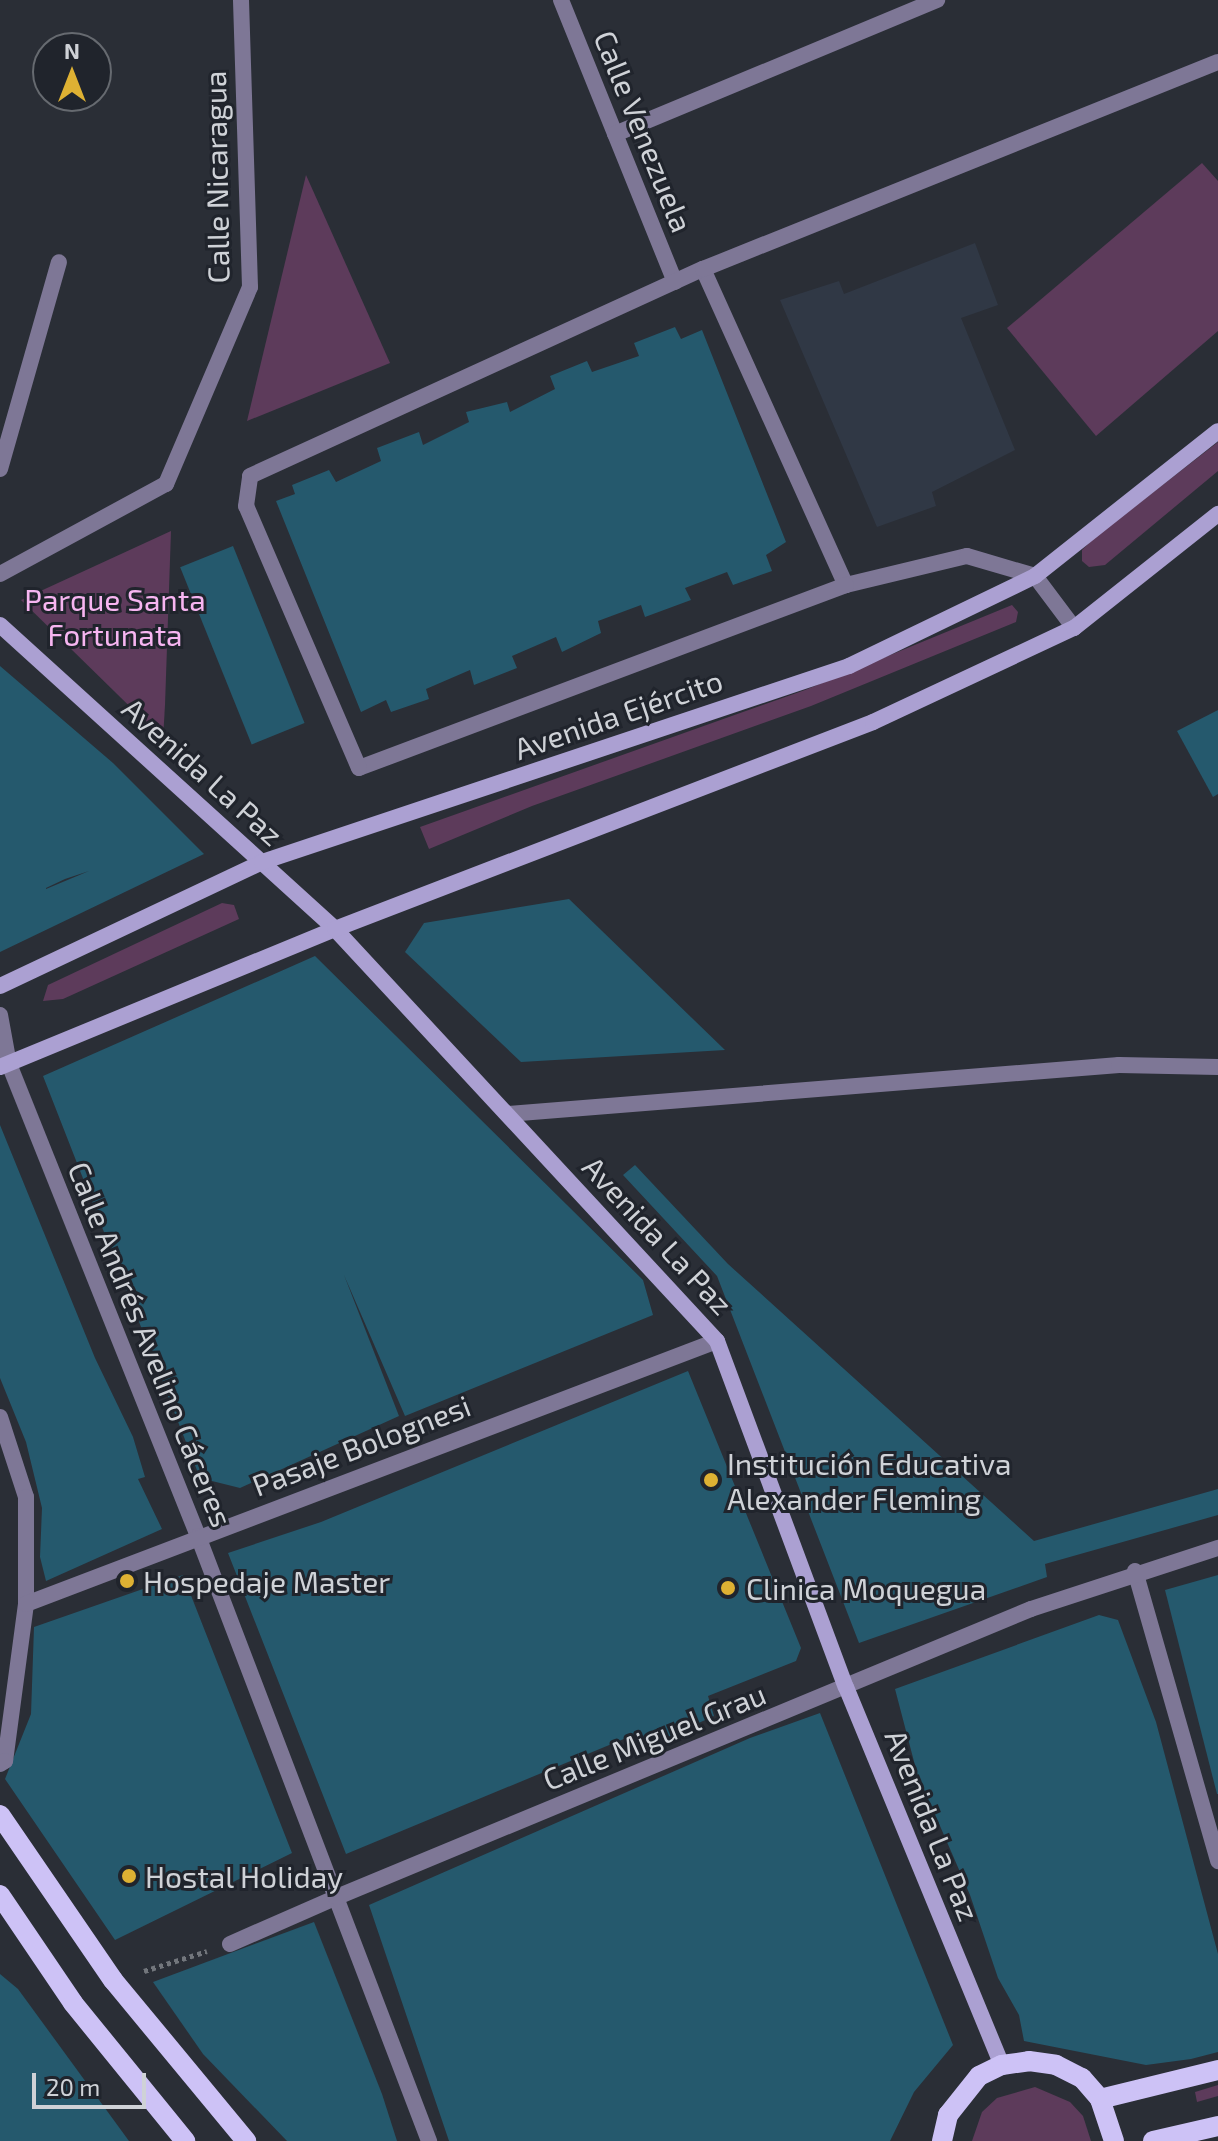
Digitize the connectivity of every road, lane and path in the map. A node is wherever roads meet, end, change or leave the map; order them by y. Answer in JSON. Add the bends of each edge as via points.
{"nodes":[{"id":1,"x":241,"y":0,"type":"edge"},
{"id":2,"x":561,"y":0,"type":"edge"},
{"id":3,"x":937,"y":0,"type":"edge"},
{"id":4,"x":1218,"y":62,"type":"edge"},
{"id":5,"x":615,"y":134,"type":"junction"},
{"id":6,"x":59,"y":262,"type":"dead end"},
{"id":7,"x":703,"y":269,"type":"junction"},
{"id":8,"x":675,"y":282,"type":"junction"},
{"id":9,"x":1218,"y":431,"type":"edge"},
{"id":10,"x":0,"y":469,"type":"edge"},
{"id":11,"x":1218,"y":514,"type":"edge"},
{"id":12,"x":0,"y":574,"type":"edge"},
{"id":13,"x":1035,"y":576,"type":"junction"},
{"id":14,"x":846,"y":585,"type":"junction"},
{"id":15,"x":0,"y":625,"type":"edge"},
{"id":16,"x":1074,"y":628,"type":"junction"},
{"id":17,"x":262,"y":862,"type":"junction"},
{"id":18,"x":335,"y":929,"type":"junction"},
{"id":19,"x":0,"y":986,"type":"edge"},
{"id":20,"x":0,"y":1015,"type":"edge"},
{"id":21,"x":4,"y":1065,"type":"edge"},
{"id":22,"x":1218,"y":1067,"type":"edge"},
{"id":23,"x":507,"y":1114,"type":"junction"},
{"id":24,"x":717,"y":1341,"type":"junction"},
{"id":25,"x":0,"y":1417,"type":"edge"},
{"id":26,"x":198,"y":1536,"type":"junction"},
{"id":27,"x":1218,"y":1548,"type":"edge"},
{"id":28,"x":1135,"y":1571,"type":"junction"},
{"id":29,"x":26,"y":1604,"type":"junction"},
{"id":30,"x":846,"y":1687,"type":"junction"},
{"id":31,"x":0,"y":1764,"type":"edge"},
{"id":32,"x":0,"y":1815,"type":"edge"},
{"id":33,"x":1218,"y":1861,"type":"edge"},
{"id":34,"x":0,"y":1895,"type":"edge"},
{"id":35,"x":337,"y":1897,"type":"junction"},
{"id":36,"x":230,"y":1944,"type":"joint"},
{"id":37,"x":113,"y":1980,"type":"junction"},
{"id":38,"x":1002,"y":2065,"type":"junction"},
{"id":39,"x":1218,"y":2070,"type":"edge"},
{"id":40,"x":1100,"y":2099,"type":"junction"},
{"id":41,"x":1218,"y":2126,"type":"edge"},
{"id":42,"x":185,"y":2141,"type":"edge"},
{"id":43,"x":246,"y":2141,"type":"edge"},
{"id":44,"x":429,"y":2141,"type":"edge"},
{"id":45,"x":942,"y":2141,"type":"edge"},
{"id":46,"x":1114,"y":2141,"type":"edge"},
{"id":47,"x":1153,"y":2141,"type":"edge"}],
"edges":[{"from":1,"to":12,"type":"street","name":"Calle Nicaragua","via":[[250,287],[166,484]]},
{"from":2,"to":5,"type":"street","name":"Calle Venezuela"},
{"from":3,"to":5,"type":"street"},
{"from":4,"to":7,"type":"street"},
{"from":5,"to":8,"type":"street","name":"Calle Venezuela"},
{"from":6,"to":10,"type":"street"},
{"from":7,"to":8,"type":"street"},
{"from":7,"to":14,"type":"street"},
{"from":8,"to":14,"type":"street","via":[[250,476],[246,506],[359,768]]},
{"from":9,"to":13,"type":"main road","name":"Avenida Ejército"},
{"from":11,"to":16,"type":"main road"},
{"from":13,"to":14,"type":"street","via":[[967,556]]},
{"from":13,"to":16,"type":"street"},
{"from":13,"to":17,"type":"main road","name":"Avenida Ejército","via":[[849,666]]},
{"from":15,"to":17,"type":"main road","name":"Avenida La Paz"},
{"from":16,"to":18,"type":"main road","via":[[873,722]]},
{"from":17,"to":18,"type":"main road","name":"Avenida La Paz"},
{"from":17,"to":19,"type":"main road","name":"Avenida Ejército"},
{"from":18,"to":21,"type":"main road"},
{"from":18,"to":23,"type":"main road","name":"Avenida La Paz"},
{"from":20,"to":21,"type":"street","name":"Calle Andrés Avelino Cáceres"},
{"from":21,"to":26,"type":"street","name":"Calle Andrés Avelino Cáceres"},
{"from":22,"to":23,"type":"street","via":[[1119,1065]]},
{"from":23,"to":24,"type":"main road","name":"Avenida La Paz"},
{"from":24,"to":26,"type":"street","name":"Pasaje Bolognesi"},
{"from":24,"to":30,"type":"main road","name":"Avenida La Paz"},
{"from":25,"to":29,"type":"street","via":[[26,1497]]},
{"from":26,"to":29,"type":"street","name":"Pasaje Bolognesi"},
{"from":26,"to":35,"type":"street","name":"Calle Andrés Avelino Cáceres"},
{"from":27,"to":28,"type":"street","name":"Calle Miguel Grau"},
{"from":28,"to":30,"type":"street","name":"Calle Miguel Grau"},
{"from":28,"to":33,"type":"street"},
{"from":29,"to":31,"type":"street","via":[[5,1761]]},
{"from":30,"to":35,"type":"street","name":"Calle Miguel Grau"},
{"from":30,"to":38,"type":"main road","name":"Avenida La Paz"},
{"from":32,"to":37,"type":"main road"},
{"from":34,"to":42,"type":"main road","via":[[73,2003]]},
{"from":35,"to":36,"type":"street","name":"Calle Miguel Grau"},
{"from":35,"to":44,"type":"street","name":"Calle Andrés Avelino Cáceres"},
{"from":36,"to":37,"type":"path"},
{"from":37,"to":43,"type":"main road"},
{"from":38,"to":40,"type":"main road","via":[[1056,2065],[1082,2078]]},
{"from":38,"to":45,"type":"main road","via":[[961,2093]]},
{"from":39,"to":40,"type":"main road"},
{"from":40,"to":46,"type":"main road"},
{"from":41,"to":47,"type":"main road"}]}
